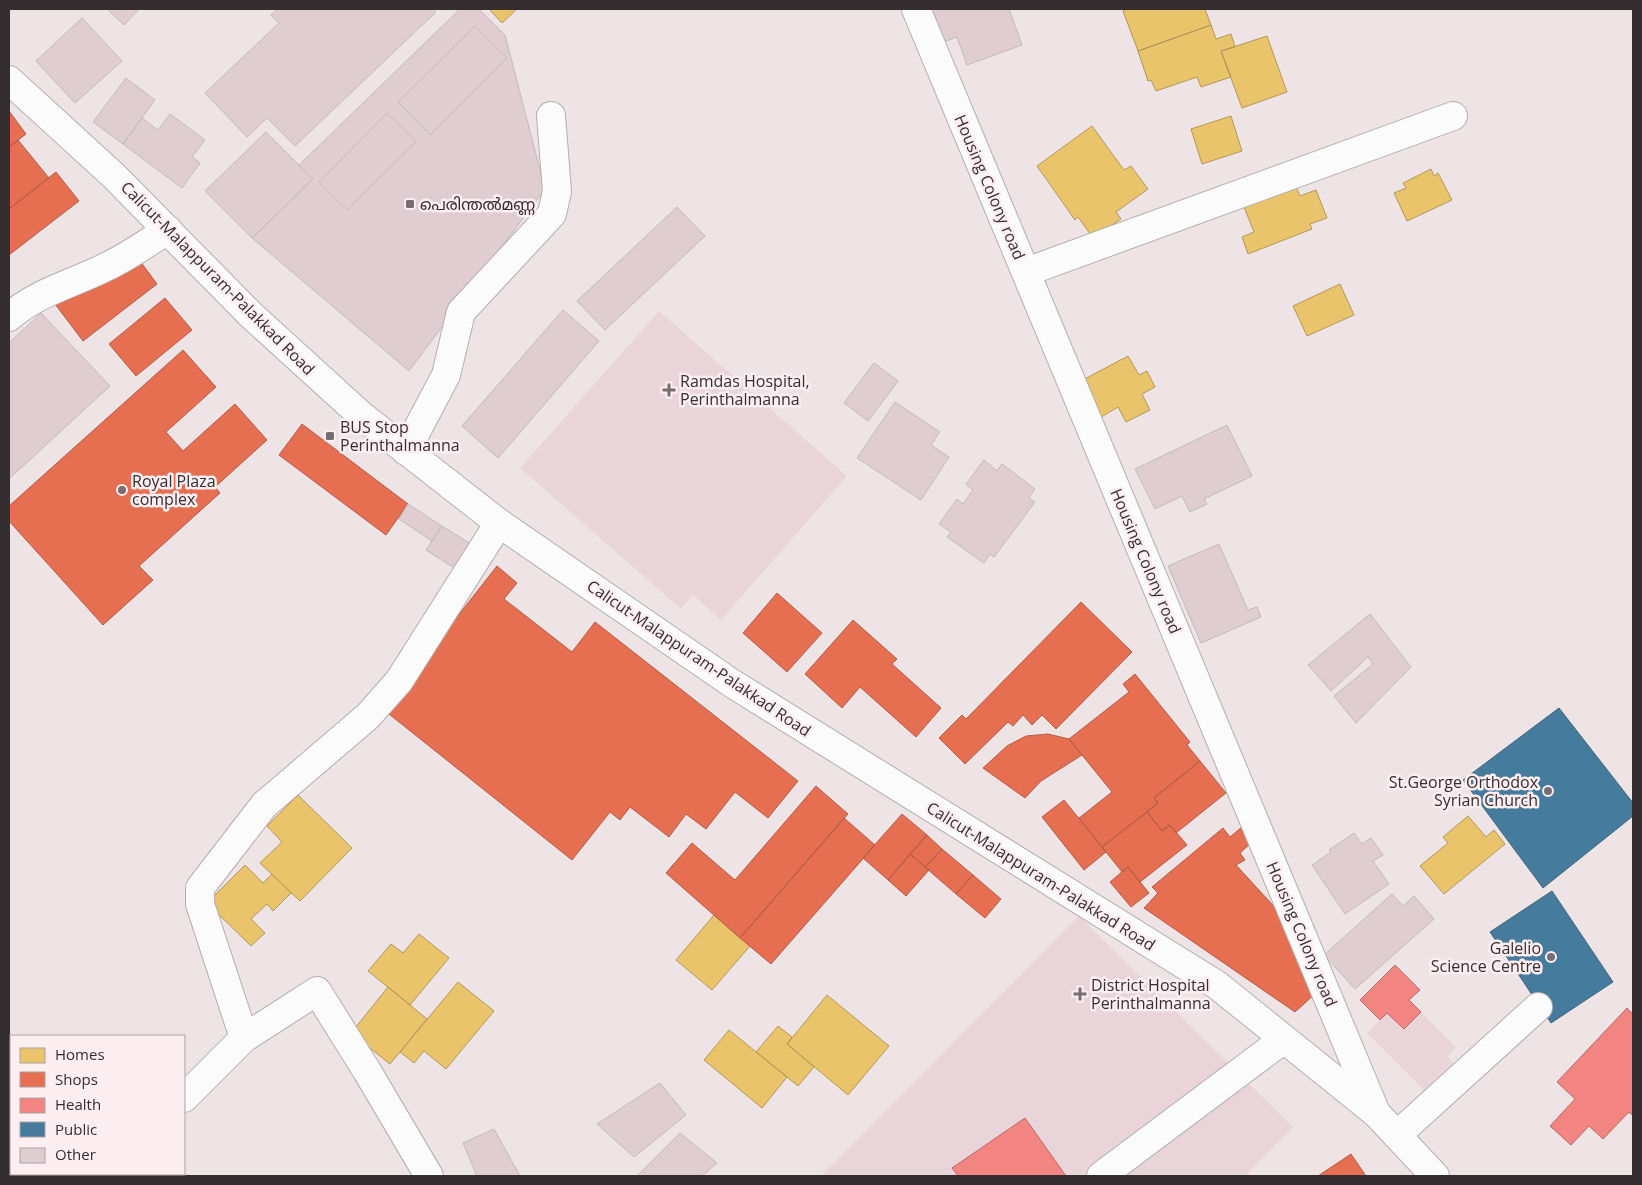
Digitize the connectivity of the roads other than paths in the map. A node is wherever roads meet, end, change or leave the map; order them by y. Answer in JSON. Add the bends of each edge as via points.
{"nodes":[{"id":1,"x":916,"y":9,"type":"edge"},
{"id":2,"x":9,"y":80,"type":"edge"},
{"id":3,"x":551,"y":116,"type":"dead end"},
{"id":4,"x":1453,"y":116,"type":"dead end"},
{"id":5,"x":168,"y":230,"type":"junction"},
{"id":6,"x":1026,"y":272,"type":"junction"},
{"id":7,"x":9,"y":317,"type":"edge"},
{"id":8,"x":406,"y":451,"type":"junction"},
{"id":9,"x":499,"y":523,"type":"junction"},
{"id":10,"x":1538,"y":1007,"type":"dead end"},
{"id":11,"x":244,"y":1038,"type":"junction"},
{"id":12,"x":1284,"y":1039,"type":"junction"},
{"id":13,"x":185,"y":1097,"type":"edge"},
{"id":14,"x":1376,"y":1112,"type":"junction"},
{"id":15,"x":1397,"y":1135,"type":"junction"},
{"id":16,"x":429,"y":1176,"type":"edge"},
{"id":17,"x":1101,"y":1176,"type":"edge"},
{"id":18,"x":1435,"y":1176,"type":"edge"}],
"edges":[{"from":1,"to":6,"type":"main road","name":"Housing Colony road"},
{"from":2,"to":5,"type":"main road","name":"Calicut-Malappuram-Palakkad Road"},
{"from":3,"to":8,"type":"main road","via":[[557,191],[552,214],[461,312],[446,375]]},
{"from":4,"to":6,"type":"main road"},
{"from":5,"to":7,"type":"main road","via":[[108,266],[57,287]]},
{"from":5,"to":8,"type":"main road","name":"Calicut-Malappuram-Palakkad Road","via":[[250,314],[362,416]]},
{"from":6,"to":14,"type":"main road","name":"Housing Colony road"},
{"from":8,"to":9,"type":"main road","name":"Calicut-Malappuram-Palakkad Road"},
{"from":9,"to":11,"type":"main road","via":[[399,681],[368,716],[264,805],[200,888],[200,904]]},
{"from":9,"to":12,"type":"main road","name":"Calicut-Malappuram-Palakkad Road","via":[[733,684],[1217,985]]},
{"from":10,"to":15,"type":"main road"},
{"from":11,"to":13,"type":"main road"},
{"from":11,"to":16,"type":"main road","via":[[317,991]]},
{"from":12,"to":14,"type":"main road","name":"Calicut-Malappuram-Palakkad Road"},
{"from":12,"to":17,"type":"main road"},
{"from":14,"to":15,"type":"main road","name":"Calicut-Malappuram-Palakkad Road"},
{"from":15,"to":18,"type":"main road","name":"Calicut-Malappuram-Palakkad Road"}]}
